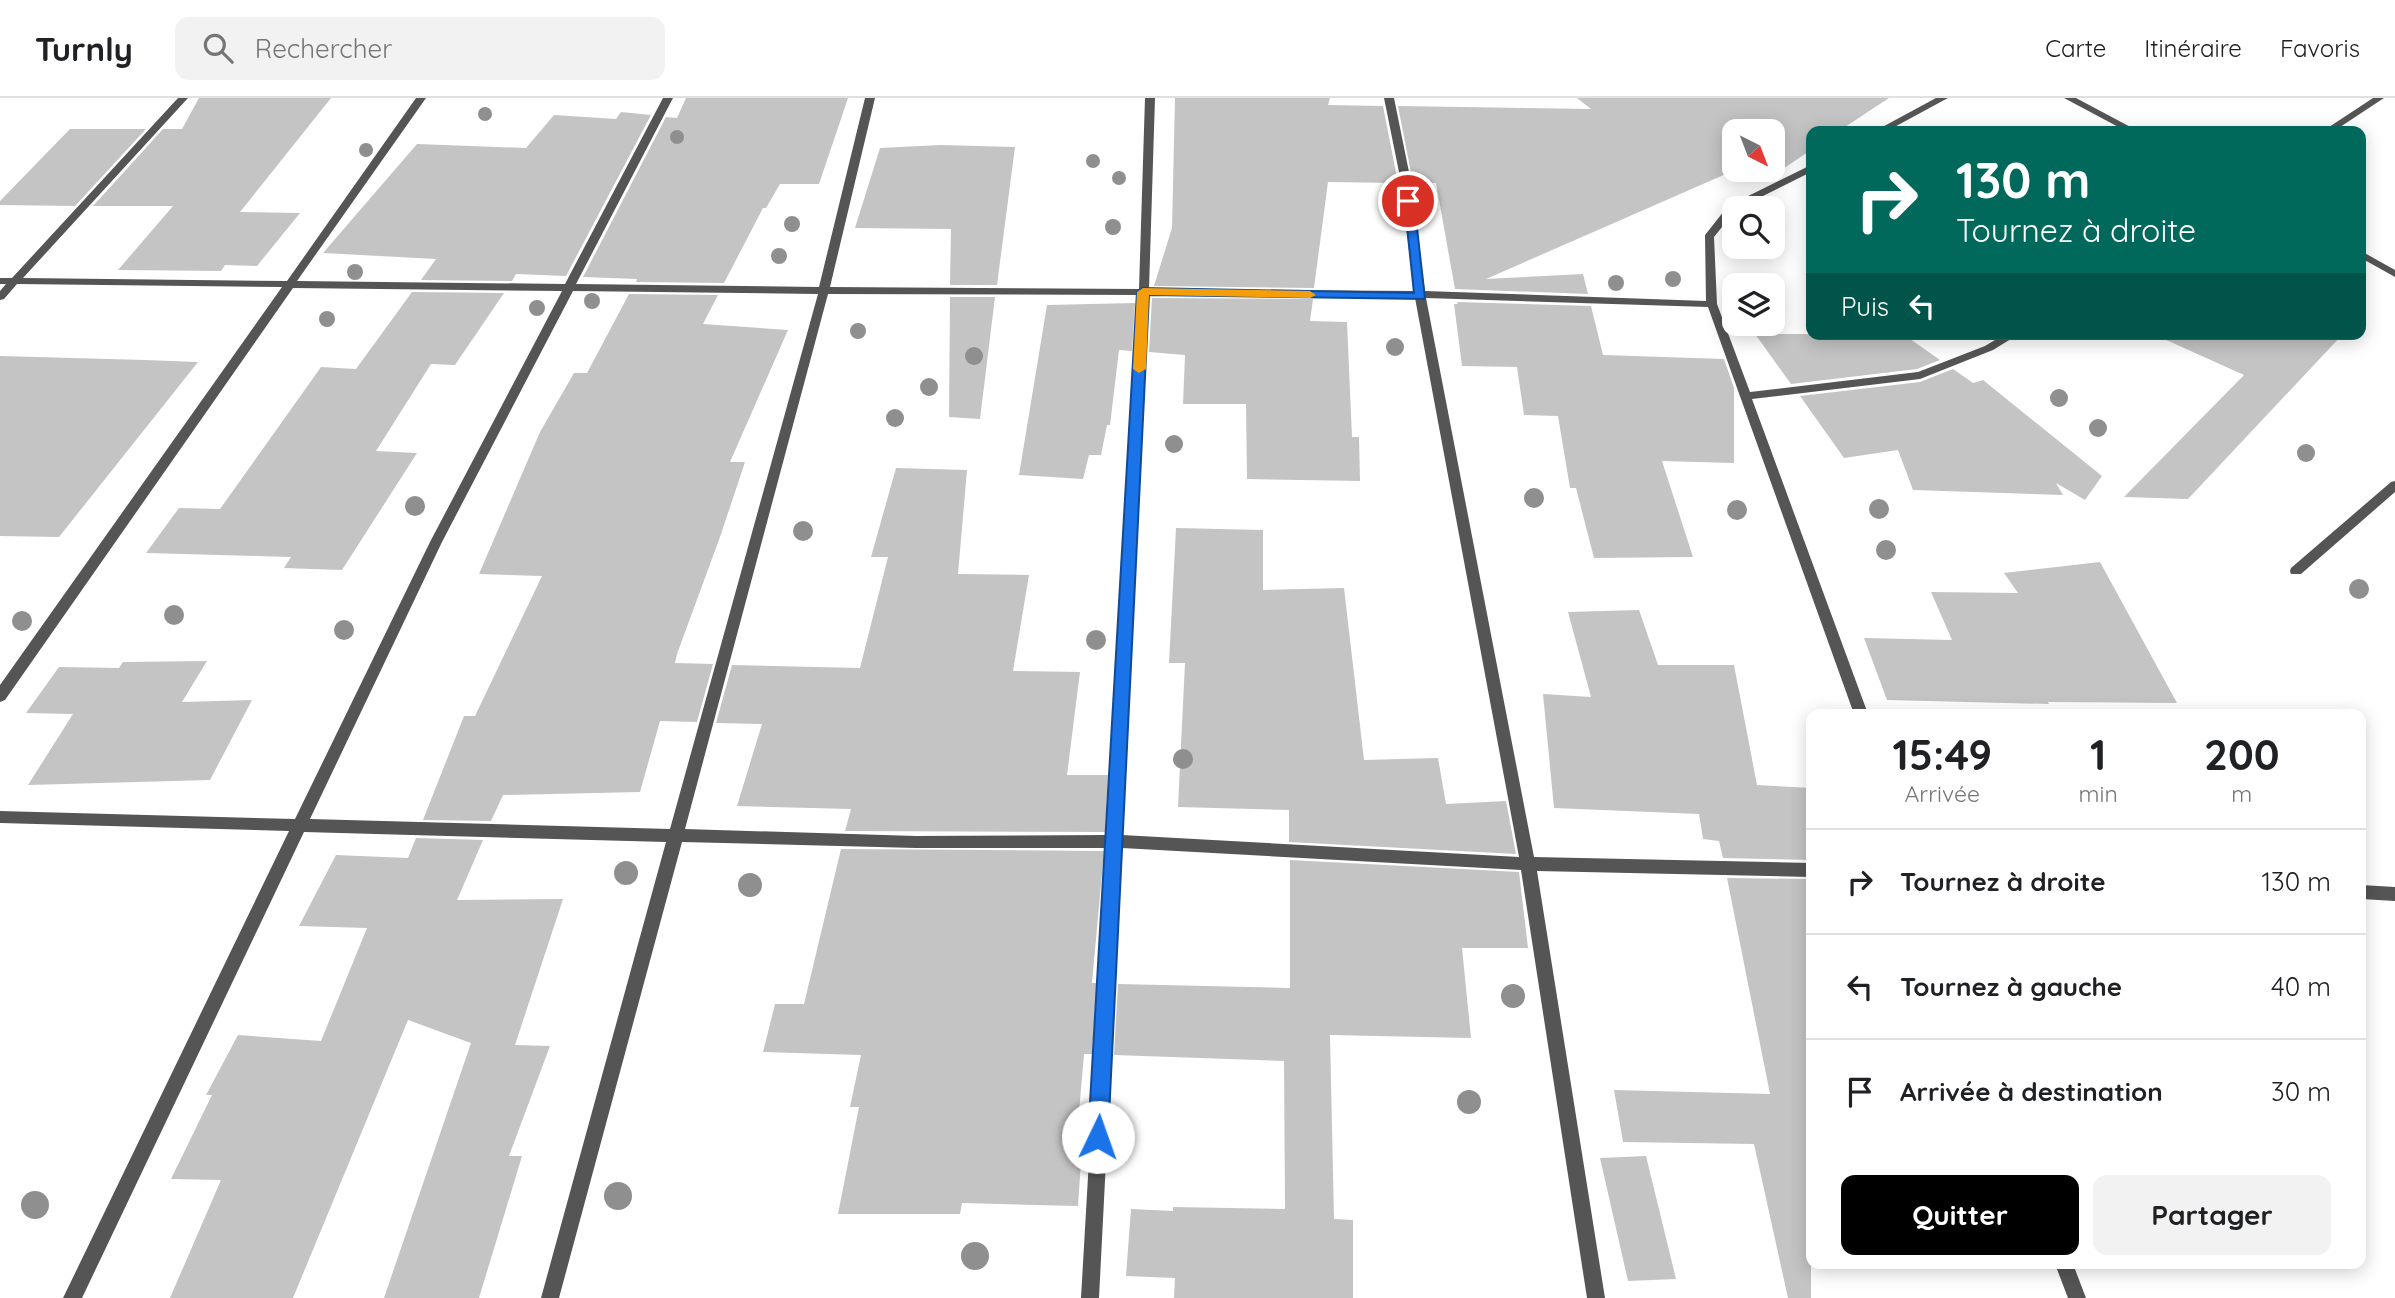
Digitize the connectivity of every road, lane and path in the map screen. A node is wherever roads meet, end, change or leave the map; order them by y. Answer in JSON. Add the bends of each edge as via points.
{"nodes":[{"id":1,"x":183,"y":98,"type":"edge"},
{"id":2,"x":421,"y":98,"type":"edge"},
{"id":3,"x":668,"y":98,"type":"edge"},
{"id":4,"x":870,"y":98,"type":"edge"},
{"id":5,"x":1150,"y":98,"type":"edge"},
{"id":6,"x":1389,"y":98,"type":"edge"},
{"id":7,"x":1943,"y":98,"type":"edge"},
{"id":8,"x":2069,"y":98,"type":"edge"},
{"id":9,"x":2379,"y":98,"type":"edge"},
{"id":10,"x":1890,"y":126,"type":"edge"},
{"id":11,"x":2123,"y":126,"type":"edge"},
{"id":12,"x":2336,"y":126,"type":"edge"},
{"id":13,"x":1806,"y":171,"type":"edge"},
{"id":14,"x":2366,"y":257,"type":"edge"},
{"id":15,"x":2395,"y":274,"type":"edge"},
{"id":16,"x":0,"y":281,"type":"edge"},
{"id":17,"x":15,"y":281,"type":"junction"},
{"id":18,"x":288,"y":284,"type":"junction"},
{"id":19,"x":571,"y":285,"type":"junction"},
{"id":20,"x":824,"y":290,"type":"junction"},
{"id":21,"x":1143,"y":292,"type":"junction"},
{"id":22,"x":0,"y":297,"type":"edge"},
{"id":23,"x":1420,"y":297,"type":"junction"},
{"id":24,"x":1712,"y":304,"type":"junction"},
{"id":25,"x":2003,"y":340,"type":"edge"},
{"id":26,"x":1745,"y":397,"type":"junction"},
{"id":27,"x":2395,"y":485,"type":"edge"},
{"id":28,"x":2296,"y":571,"type":"dead end"},
{"id":29,"x":0,"y":696,"type":"edge"},
{"id":30,"x":1859,"y":709,"type":"edge"},
{"id":31,"x":0,"y":817,"type":"edge"},
{"id":32,"x":299,"y":825,"type":"junction"},
{"id":33,"x":677,"y":834,"type":"junction"},
{"id":34,"x":1114,"y":841,"type":"junction"},
{"id":35,"x":1528,"y":864,"type":"junction"},
{"id":36,"x":1806,"y":870,"type":"edge"},
{"id":37,"x":2366,"y":892,"type":"edge"},
{"id":38,"x":2395,"y":895,"type":"edge"},
{"id":39,"x":2066,"y":1269,"type":"edge"},
{"id":40,"x":72,"y":1298,"type":"edge"},
{"id":41,"x":550,"y":1298,"type":"edge"},
{"id":42,"x":1090,"y":1298,"type":"edge"},
{"id":43,"x":1596,"y":1298,"type":"edge"},
{"id":44,"x":2077,"y":1298,"type":"edge"}],
"edges":[{"from":1,"to":17,"type":"street"},
{"from":2,"to":18,"type":"street"},
{"from":3,"to":19,"type":"street"},
{"from":4,"to":20,"type":"street"},
{"from":5,"to":21,"type":"street"},
{"from":6,"to":23,"type":"street","via":[[1405,177]]},
{"from":7,"to":10,"type":"street"},
{"from":8,"to":11,"type":"street"},
{"from":9,"to":12,"type":"street"},
{"from":13,"to":24,"type":"street","via":[[1732,208],[1709,237]]},
{"from":14,"to":15,"type":"street"},
{"from":16,"to":17,"type":"street"},
{"from":17,"to":18,"type":"street"},
{"from":17,"to":22,"type":"street"},
{"from":18,"to":19,"type":"street"},
{"from":18,"to":29,"type":"street"},
{"from":19,"to":20,"type":"street"},
{"from":19,"to":32,"type":"street","via":[[436,542]]},
{"from":20,"to":21,"type":"street"},
{"from":20,"to":33,"type":"street"},
{"from":21,"to":23,"type":"street"},
{"from":21,"to":34,"type":"street"},
{"from":23,"to":24,"type":"street"},
{"from":23,"to":35,"type":"street"},
{"from":24,"to":26,"type":"street"},
{"from":25,"to":26,"type":"street","via":[[1920,375]]},
{"from":26,"to":30,"type":"street"},
{"from":27,"to":28,"type":"street"},
{"from":31,"to":32,"type":"street"},
{"from":32,"to":33,"type":"street"},
{"from":32,"to":40,"type":"street"},
{"from":33,"to":34,"type":"street","via":[[916,842]]},
{"from":33,"to":41,"type":"street"},
{"from":34,"to":35,"type":"street"},
{"from":34,"to":42,"type":"street"},
{"from":35,"to":36,"type":"street"},
{"from":35,"to":43,"type":"street"},
{"from":37,"to":38,"type":"street"},
{"from":39,"to":44,"type":"street"}]}
